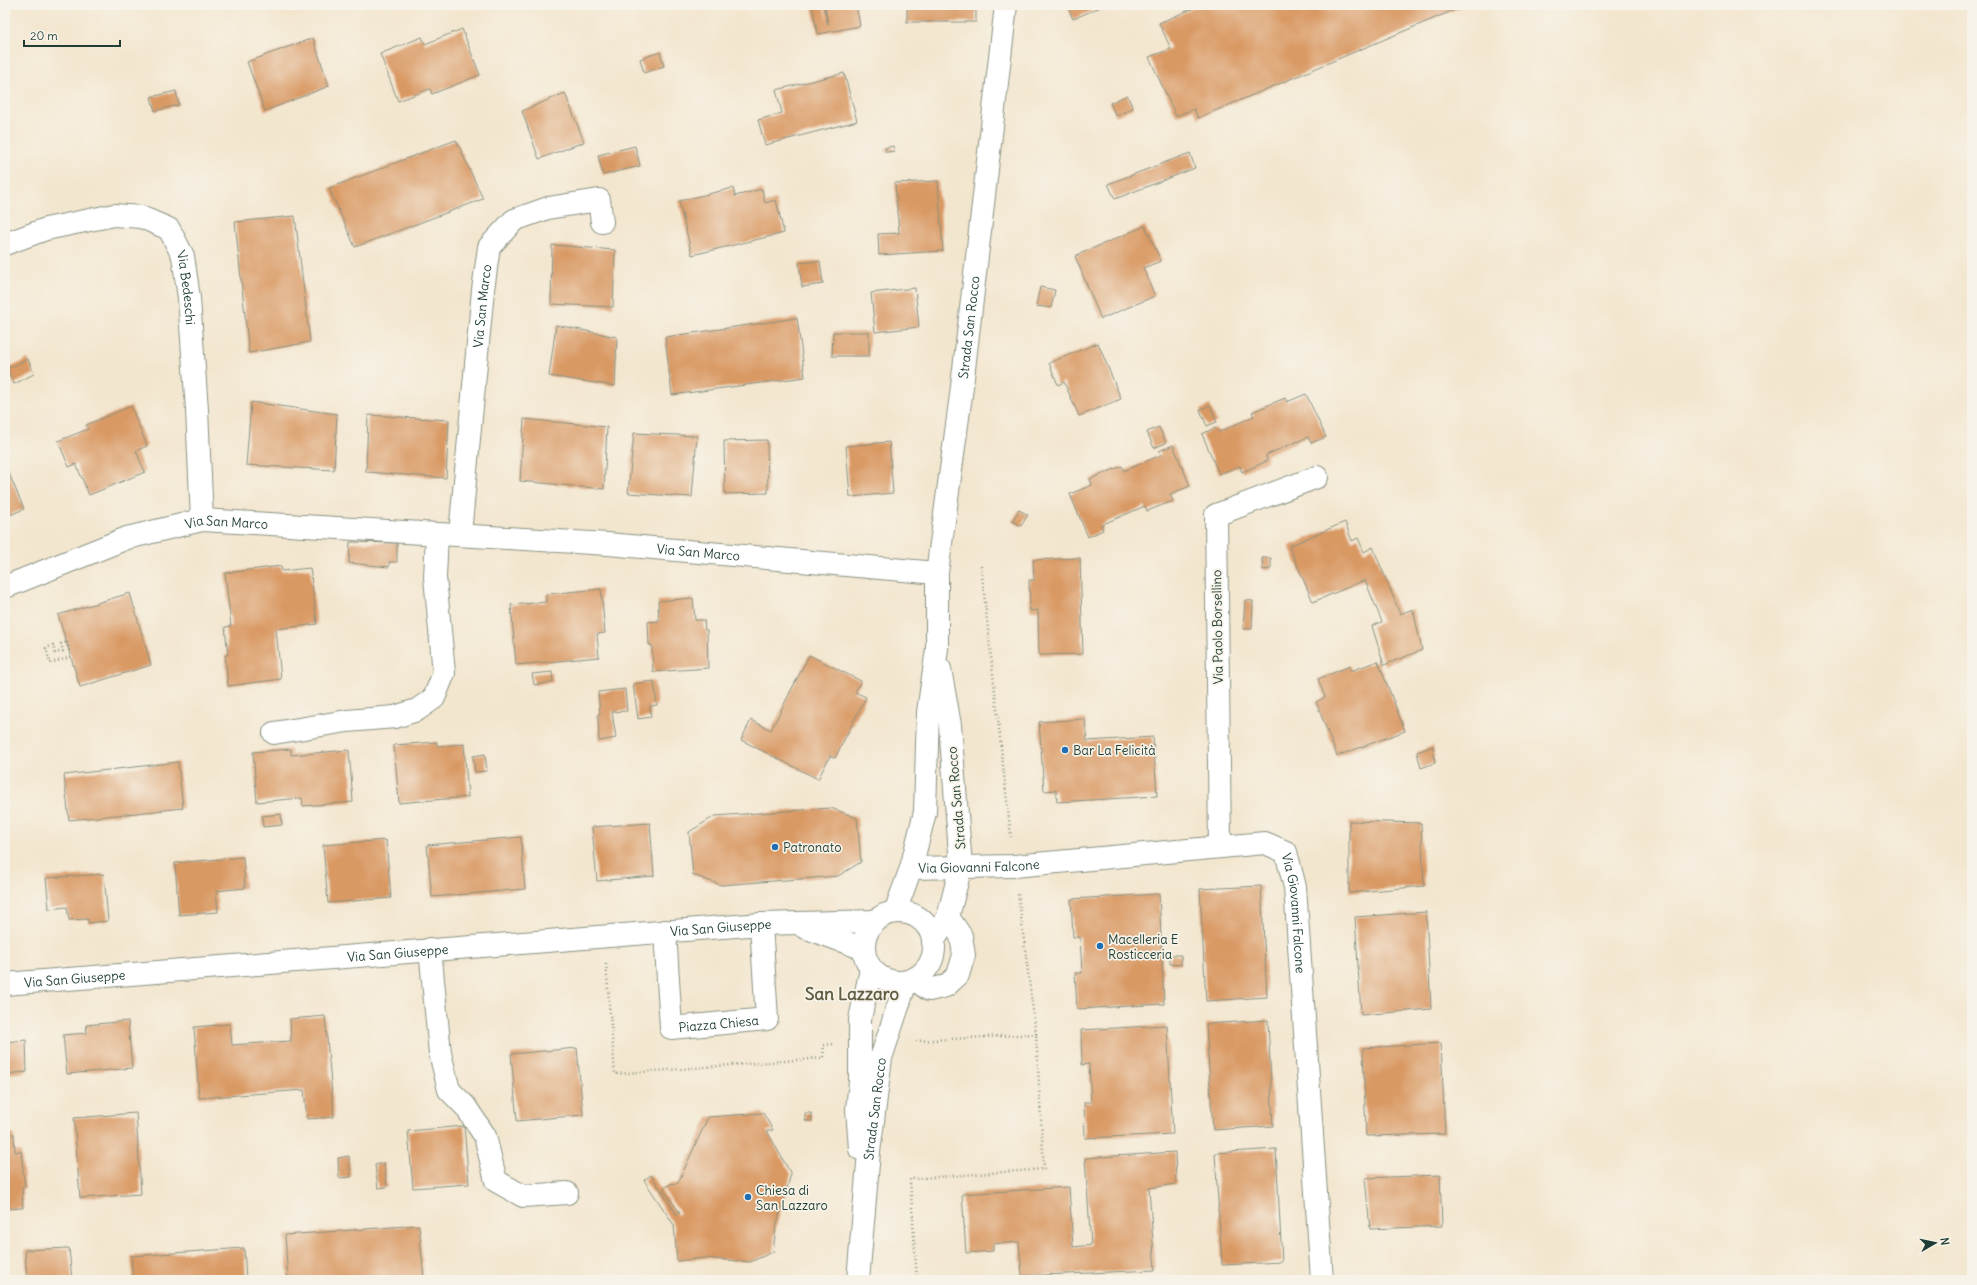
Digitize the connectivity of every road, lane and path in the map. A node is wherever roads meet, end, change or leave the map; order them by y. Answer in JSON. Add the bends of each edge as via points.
{"nodes":[{"id":1,"x":1006,"y":5,"type":"edge"},
{"id":2,"x":602,"y":222,"type":"dead end"},
{"id":3,"x":5,"y":244,"type":"edge"},
{"id":4,"x":1317,"y":477,"type":"dead end"},
{"id":5,"x":202,"y":520,"type":"junction"},
{"id":6,"x":460,"y":534,"type":"junction"},
{"id":7,"x":437,"y":535,"type":"junction"},
{"id":8,"x":937,"y":573,"type":"junction"},
{"id":9,"x":5,"y":587,"type":"edge"},
{"id":10,"x":937,"y":649,"type":"junction"},
{"id":11,"x":71,"y":657,"type":"joint"},
{"id":12,"x":274,"y":733,"type":"dead end"},
{"id":13,"x":1220,"y":847,"type":"junction"},
{"id":14,"x":961,"y":866,"type":"junction"},
{"id":15,"x":911,"y":868,"type":"junction"},
{"id":16,"x":885,"y":916,"type":"junction"},
{"id":17,"x":948,"y":917,"type":"junction"},
{"id":18,"x":790,"y":922,"type":"junction"},
{"id":19,"x":761,"y":924,"type":"junction"},
{"id":20,"x":665,"y":931,"type":"junction"},
{"id":21,"x":934,"y":942,"type":"junction"},
{"id":22,"x":430,"y":949,"type":"junction"},
{"id":23,"x":868,"y":959,"type":"junction"},
{"id":24,"x":910,"y":980,"type":"junction"},
{"id":25,"x":5,"y":984,"type":"edge"},
{"id":26,"x":1036,"y":1034,"type":"dead end"},
{"id":27,"x":865,"y":1192,"type":"junction"},
{"id":28,"x":567,"y":1193,"type":"dead end"},
{"id":29,"x":858,"y":1280,"type":"edge"},
{"id":30,"x":917,"y":1280,"type":"edge"},
{"id":31,"x":1322,"y":1280,"type":"edge"}],
"edges":[{"from":1,"to":8,"type":"street","name":"Strada San Rocco","via":[[961,395]]},
{"from":2,"to":6,"type":"street","name":"Via San Marco","via":[[599,200],[548,208],[514,220],[489,247]]},
{"from":3,"to":5,"type":"street","name":"Via Bedeschi","via":[[46,229],[114,215],[141,217],[168,229],[182,256],[189,298]]},
{"from":4,"to":13,"type":"street","name":"Via Paolo Borsellino","via":[[1216,516]]},
{"from":5,"to":7,"type":"street","name":"Via San Marco"},
{"from":5,"to":9,"type":"street","name":"Via San Marco","via":[[127,538]]},
{"from":6,"to":7,"type":"street","name":"Via San Marco"},
{"from":6,"to":8,"type":"street","name":"Via San Marco","via":[[608,544]]},
{"from":7,"to":12,"type":"street","via":[[435,577],[444,674],[434,698],[417,710],[395,717],[347,721]]},
{"from":8,"to":10,"type":"street","name":"Strada San Rocco"},
{"from":10,"to":14,"type":"street","name":"Strada San Rocco","via":[[950,725]]},
{"from":10,"to":15,"type":"street","name":"Strada San Rocco","via":[[928,712],[925,812]]},
{"from":11,"to":11,"type":"path","via":[[50,663],[46,648],[53,646],[55,654],[63,651],[61,644],[67,642]]},
{"from":13,"to":14,"type":"street","name":"Via Giovanni Falcone","via":[[1014,866]]},
{"from":13,"to":31,"type":"street","name":"Via Giovanni Falcone","via":[[1265,843],[1286,852],[1295,887]]},
{"from":14,"to":15,"type":"street","name":"Via Giovanni Falcone"},
{"from":14,"to":17,"type":"street","name":"Strada San Rocco"},
{"from":15,"to":16,"type":"street","name":"Strada San Rocco"},
{"from":16,"to":18,"type":"street","name":"Via San Giuseppe"},
{"from":16,"to":21,"type":"street","via":[[906,913],[916,916],[924,923]]},
{"from":16,"to":23,"type":"street","via":[[869,929],[865,938]]},
{"from":17,"to":21,"type":"street","name":"Strada San Rocco"},
{"from":17,"to":24,"type":"street","via":[[961,936],[964,955],[958,975],[946,986],[929,990]]},
{"from":18,"to":19,"type":"street","name":"Via San Giuseppe"},
{"from":18,"to":23,"type":"street","name":"Via San Giuseppe"},
{"from":19,"to":20,"type":"street","name":"Via San Giuseppe"},
{"from":19,"to":20,"type":"street","name":"Piazza Chiesa","via":[[768,1019],[671,1028]]},
{"from":20,"to":22,"type":"street","name":"Via San Giuseppe"},
{"from":21,"to":24,"type":"street","via":[[930,964]]},
{"from":22,"to":25,"type":"street","name":"Via San Giuseppe"},
{"from":22,"to":28,"type":"street","via":[[440,1053],[449,1090],[465,1106],[485,1136],[496,1181],[523,1196]]},
{"from":23,"to":24,"type":"street","via":[[878,975],[887,980]]},
{"from":23,"to":27,"type":"street","name":"Strada San Rocco","via":[[860,1019],[858,1124]]},
{"from":24,"to":27,"type":"street","name":"Strada San Rocco","via":[[881,1058]]},
{"from":26,"to":30,"type":"path","via":[[1044,1169],[910,1179]]},
{"from":27,"to":29,"type":"street","name":"Strada San Rocco"}]}
